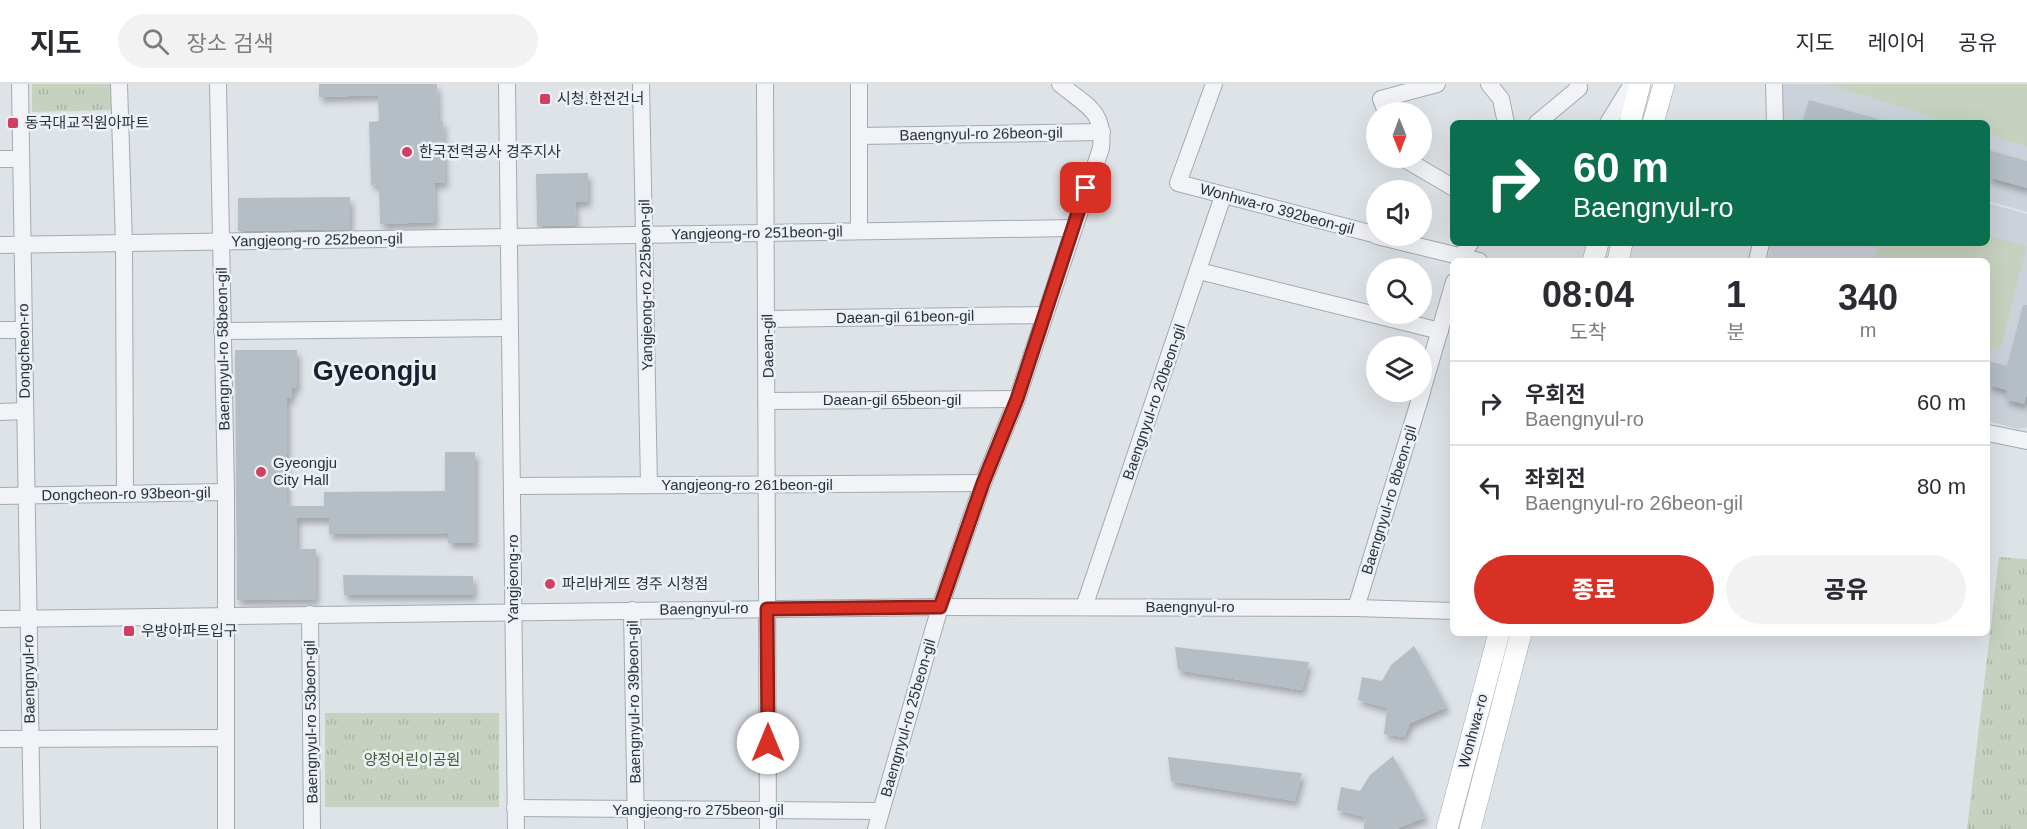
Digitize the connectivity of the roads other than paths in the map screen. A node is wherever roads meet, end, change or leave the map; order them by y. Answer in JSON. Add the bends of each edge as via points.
{"nodes":[{"id":1,"x":20,"y":84,"type":"edge"},
{"id":2,"x":119,"y":84,"type":"edge"},
{"id":3,"x":218,"y":84,"type":"edge"},
{"id":4,"x":507,"y":84,"type":"edge"},
{"id":5,"x":641,"y":84,"type":"edge"},
{"id":6,"x":765,"y":84,"type":"edge"},
{"id":7,"x":859,"y":84,"type":"edge"},
{"id":8,"x":1060,"y":84,"type":"edge"},
{"id":9,"x":1214,"y":84,"type":"edge"},
{"id":10,"x":1437,"y":84,"type":"edge"},
{"id":11,"x":1489,"y":84,"type":"edge"},
{"id":12,"x":1578,"y":84,"type":"edge"},
{"id":13,"x":1632,"y":84,"type":"edge"},
{"id":14,"x":1640,"y":84,"type":"edge"},
{"id":15,"x":1664,"y":84,"type":"edge"},
{"id":16,"x":1774,"y":84,"type":"edge"},
{"id":17,"x":1382,"y":102,"type":"edge"},
{"id":18,"x":1505,"y":120,"type":"edge"},
{"id":19,"x":1541,"y":120,"type":"edge"},
{"id":20,"x":1610,"y":120,"type":"edge"},
{"id":21,"x":1631,"y":120,"type":"edge"},
{"id":22,"x":1654,"y":120,"type":"edge"},
{"id":23,"x":1775,"y":120,"type":"edge"},
{"id":24,"x":1102,"y":132,"type":"junction"},
{"id":25,"x":860,"y":136,"type":"junction"},
{"id":26,"x":0,"y":159,"type":"edge"},
{"id":27,"x":21,"y":159,"type":"junction"},
{"id":28,"x":1420,"y":168,"type":"edge"},
{"id":29,"x":1450,"y":186,"type":"edge"},
{"id":30,"x":1224,"y":196,"type":"junction"},
{"id":31,"x":1072,"y":228,"type":"junction"},
{"id":32,"x":860,"y":231,"type":"junction"},
{"id":33,"x":765,"y":233,"type":"junction"},
{"id":34,"x":1366,"y":233,"type":"edge"},
{"id":35,"x":645,"y":235,"type":"junction"},
{"id":36,"x":510,"y":237,"type":"junction"},
{"id":37,"x":220,"y":241,"type":"junction"},
{"id":38,"x":124,"y":243,"type":"junction"},
{"id":39,"x":23,"y":244,"type":"junction"},
{"id":40,"x":0,"y":245,"type":"edge"},
{"id":41,"x":1425,"y":246,"type":"edge"},
{"id":42,"x":1463,"y":254,"type":"edge"},
{"id":43,"x":1199,"y":271,"type":"junction"},
{"id":44,"x":1450,"y":296,"type":"edge"},
{"id":45,"x":1042,"y":315,"type":"junction"},
{"id":46,"x":767,"y":319,"type":"junction"},
{"id":47,"x":510,"y":328,"type":"junction"},
{"id":48,"x":0,"y":330,"type":"edge"},
{"id":49,"x":23,"y":330,"type":"junction"},
{"id":50,"x":222,"y":331,"type":"junction"},
{"id":51,"x":1440,"y":332,"type":"junction"},
{"id":52,"x":1432,"y":358,"type":"edge"},
{"id":53,"x":1017,"y":399,"type":"junction"},
{"id":54,"x":768,"y":401,"type":"junction"},
{"id":55,"x":1419,"y":402,"type":"edge"},
{"id":56,"x":25,"y":411,"type":"junction"},
{"id":57,"x":0,"y":412,"type":"edge"},
{"id":58,"x":1990,"y":433,"type":"edge"},
{"id":59,"x":2027,"y":441,"type":"edge"},
{"id":60,"x":983,"y":483,"type":"junction"},
{"id":61,"x":649,"y":485,"type":"junction"},
{"id":62,"x":767,"y":485,"type":"junction"},
{"id":63,"x":512,"y":486,"type":"junction"},
{"id":64,"x":225,"y":492,"type":"junction"},
{"id":65,"x":125,"y":494,"type":"junction"},
{"id":66,"x":26,"y":495,"type":"junction"},
{"id":67,"x":0,"y":496,"type":"edge"},
{"id":68,"x":940,"y":607,"type":"junction"},
{"id":69,"x":1084,"y":607,"type":"junction"},
{"id":70,"x":1356,"y":608,"type":"junction"},
{"id":71,"x":767,"y":609,"type":"junction"},
{"id":72,"x":632,"y":610,"type":"junction"},
{"id":73,"x":1450,"y":611,"type":"edge"},
{"id":74,"x":513,"y":613,"type":"junction"},
{"id":75,"x":225,"y":614,"type":"junction"},
{"id":76,"x":310,"y":614,"type":"junction"},
{"id":77,"x":0,"y":619,"type":"edge"},
{"id":78,"x":27,"y":619,"type":"junction"},
{"id":79,"x":1498,"y":636,"type":"edge"},
{"id":80,"x":1520,"y":636,"type":"edge"},
{"id":81,"x":30,"y":738,"type":"junction"},
{"id":82,"x":225,"y":738,"type":"junction"},
{"id":83,"x":0,"y":739,"type":"edge"},
{"id":84,"x":515,"y":808,"type":"junction"},
{"id":85,"x":635,"y":809,"type":"junction"},
{"id":86,"x":768,"y":810,"type":"junction"},
{"id":87,"x":880,"y":811,"type":"junction"},
{"id":88,"x":32,"y":829,"type":"edge"},
{"id":89,"x":226,"y":829,"type":"edge"},
{"id":90,"x":312,"y":829,"type":"edge"},
{"id":91,"x":516,"y":829,"type":"edge"},
{"id":92,"x":636,"y":829,"type":"edge"},
{"id":93,"x":768,"y":829,"type":"edge"},
{"id":94,"x":876,"y":829,"type":"edge"},
{"id":95,"x":1447,"y":829,"type":"edge"},
{"id":96,"x":1470,"y":829,"type":"edge"}],
"edges":[{"from":1,"to":27,"type":"street","name":"Dongcheon-ro"},
{"from":2,"to":38,"type":"street"},
{"from":3,"to":37,"type":"street","name":"Baengnyul-ro 58beon-gil"},
{"from":4,"to":36,"type":"street","name":"Yangjeong-ro"},
{"from":5,"to":35,"type":"street","name":"Yangjeong-ro 225beon-gil"},
{"from":6,"to":33,"type":"street","name":"Daean-gil"},
{"from":7,"to":25,"type":"street","name":"Yangjeong-ro 251beon-gil"},
{"from":8,"to":24,"type":"street","via":[[1099,117]]},
{"from":9,"to":30,"type":"street","name":"Wonhwa-ro 392beon-gil","via":[[1178,183]]},
{"from":10,"to":17,"type":"street","via":[[1381,99]]},
{"from":11,"to":18,"type":"street","via":[[1501,99]]},
{"from":12,"to":19,"type":"street","via":[[1579,88]]},
{"from":13,"to":20,"type":"street"},
{"from":14,"to":21,"type":"main road"},
{"from":15,"to":22,"type":"main road"},
{"from":16,"to":23,"type":"street"},
{"from":24,"to":25,"type":"street","name":"Baengnyul-ro 26beon-gil"},
{"from":24,"to":31,"type":"street","via":[[1101,148]]},
{"from":25,"to":32,"type":"street","name":"Yangjeong-ro 251beon-gil"},
{"from":26,"to":27,"type":"street"},
{"from":27,"to":39,"type":"street","name":"Dongcheon-ro"},
{"from":28,"to":29,"type":"street"},
{"from":30,"to":34,"type":"street","name":"Wonhwa-ro 392beon-gil"},
{"from":30,"to":43,"type":"street","name":"Baengnyul-ro 20beon-gil"},
{"from":31,"to":32,"type":"street","name":"Yangjeong-ro 251beon-gil"},
{"from":31,"to":45,"type":"street"},
{"from":32,"to":33,"type":"street","name":"Yangjeong-ro 251beon-gil"},
{"from":33,"to":35,"type":"street","name":"Yangjeong-ro 251beon-gil"},
{"from":33,"to":46,"type":"street","name":"Daean-gil"},
{"from":35,"to":36,"type":"street","name":"Yangjeong-ro 251beon-gil"},
{"from":35,"to":61,"type":"street","name":"Yangjeong-ro 225beon-gil"},
{"from":36,"to":37,"type":"street","name":"Yangjeong-ro 252beon-gil"},
{"from":36,"to":47,"type":"street","name":"Yangjeong-ro"},
{"from":37,"to":38,"type":"street","name":"Yangjeong-ro 252beon-gil"},
{"from":37,"to":50,"type":"street","name":"Baengnyul-ro 58beon-gil"},
{"from":38,"to":39,"type":"street","name":"Yangjeong-ro 252beon-gil"},
{"from":38,"to":65,"type":"street"},
{"from":39,"to":40,"type":"street","name":"Yangjeong-ro 252beon-gil"},
{"from":39,"to":49,"type":"street","name":"Dongcheon-ro"},
{"from":41,"to":42,"type":"street","name":"Wonhwa-ro 392beon-gil"},
{"from":43,"to":51,"type":"street"},
{"from":43,"to":69,"type":"street","name":"Baengnyul-ro 20beon-gil"},
{"from":44,"to":51,"type":"street","name":"Baengnyul-ro 8beon-gil"},
{"from":45,"to":46,"type":"street","name":"Daean-gil 61beon-gil"},
{"from":45,"to":53,"type":"street"},
{"from":46,"to":54,"type":"street","name":"Daean-gil"},
{"from":47,"to":50,"type":"street"},
{"from":47,"to":63,"type":"street","name":"Yangjeong-ro"},
{"from":48,"to":49,"type":"street"},
{"from":49,"to":56,"type":"street","name":"Dongcheon-ro"},
{"from":50,"to":64,"type":"street","name":"Baengnyul-ro 58beon-gil"},
{"from":51,"to":52,"type":"street","name":"Baengnyul-ro 8beon-gil"},
{"from":53,"to":54,"type":"street","name":"Daean-gil 65beon-gil"},
{"from":53,"to":60,"type":"street"},
{"from":54,"to":62,"type":"street","name":"Daean-gil"},
{"from":55,"to":70,"type":"street","name":"Baengnyul-ro 8beon-gil"},
{"from":56,"to":57,"type":"street"},
{"from":56,"to":66,"type":"street","name":"Dongcheon-ro"},
{"from":58,"to":59,"type":"street"},
{"from":60,"to":62,"type":"street","name":"Yangjeong-ro 261beon-gil"},
{"from":60,"to":68,"type":"street"},
{"from":61,"to":62,"type":"street","name":"Yangjeong-ro 261beon-gil"},
{"from":61,"to":63,"type":"street","name":"Yangjeong-ro 261beon-gil"},
{"from":62,"to":71,"type":"street","name":"Daean-gil"},
{"from":63,"to":74,"type":"street","name":"Yangjeong-ro"},
{"from":64,"to":65,"type":"street","name":"Dongcheon-ro 93beon-gil"},
{"from":64,"to":75,"type":"street","name":"Baengnyul-ro 58beon-gil"},
{"from":65,"to":66,"type":"street","name":"Dongcheon-ro 93beon-gil"},
{"from":66,"to":67,"type":"street","name":"Dongcheon-ro 93beon-gil"},
{"from":66,"to":78,"type":"street","name":"Dongcheon-ro"},
{"from":68,"to":69,"type":"street","name":"Baengnyul-ro"},
{"from":68,"to":71,"type":"street","name":"Baengnyul-ro"},
{"from":68,"to":87,"type":"street","name":"Baengnyul-ro 25beon-gil"},
{"from":69,"to":70,"type":"street","name":"Baengnyul-ro"},
{"from":70,"to":73,"type":"street","name":"Baengnyul-ro"},
{"from":71,"to":72,"type":"street","name":"Baengnyul-ro"},
{"from":71,"to":86,"type":"street","name":"Daean-gil"},
{"from":72,"to":74,"type":"street","name":"Baengnyul-ro"},
{"from":72,"to":85,"type":"street","name":"Baengnyul-ro 39beon-gil"},
{"from":74,"to":76,"type":"street","name":"Baengnyul-ro"},
{"from":74,"to":84,"type":"street","name":"Yangjeong-ro"},
{"from":75,"to":76,"type":"street","name":"Baengnyul-ro"},
{"from":75,"to":78,"type":"street","name":"Baengnyul-ro"},
{"from":75,"to":82,"type":"street","name":"Baengnyul-ro 58beon-gil"},
{"from":76,"to":90,"type":"street","name":"Baengnyul-ro 53beon-gil"},
{"from":77,"to":78,"type":"street","name":"Baengnyul-ro"},
{"from":78,"to":81,"type":"street","name":"Baengnyul-ro"},
{"from":79,"to":95,"type":"main road","name":"Wonhwa-ro"},
{"from":80,"to":96,"type":"main road","name":"Wonhwa-ro"},
{"from":81,"to":82,"type":"street"},
{"from":81,"to":83,"type":"street","name":"Baengnyul-ro"},
{"from":81,"to":88,"type":"street","name":"Baengnyul-ro"},
{"from":82,"to":89,"type":"street","name":"Baengnyul-ro 58beon-gil"},
{"from":84,"to":85,"type":"street","name":"Yangjeong-ro 275beon-gil"},
{"from":84,"to":91,"type":"street","name":"Yangjeong-ro"},
{"from":85,"to":86,"type":"street","name":"Yangjeong-ro 275beon-gil"},
{"from":85,"to":92,"type":"street","name":"Baengnyul-ro 39beon-gil"},
{"from":86,"to":87,"type":"street","name":"Yangjeong-ro 275beon-gil"},
{"from":86,"to":93,"type":"street","name":"Daean-gil"},
{"from":87,"to":94,"type":"street","name":"Baengnyul-ro 25beon-gil"}]}
